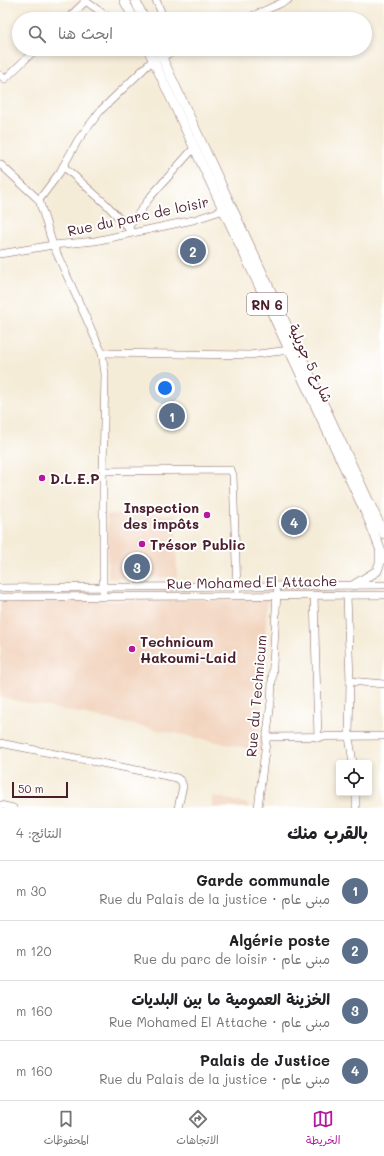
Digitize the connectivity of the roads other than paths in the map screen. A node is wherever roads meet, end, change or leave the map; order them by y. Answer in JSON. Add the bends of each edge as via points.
{"nodes":[{"id":1,"x":85,"y":0,"type":"edge"},
{"id":2,"x":124,"y":0,"type":"edge"},
{"id":3,"x":137,"y":0,"type":"edge"},
{"id":4,"x":156,"y":0,"type":"edge"},
{"id":5,"x":288,"y":0,"type":"edge"},
{"id":6,"x":74,"y":12,"type":"edge"},
{"id":7,"x":101,"y":12,"type":"edge"},
{"id":8,"x":130,"y":12,"type":"edge"},
{"id":9,"x":141,"y":12,"type":"edge"},
{"id":10,"x":161,"y":12,"type":"edge"},
{"id":11,"x":261,"y":12,"type":"edge"},
{"id":12,"x":28,"y":56,"type":"edge"},
{"id":13,"x":157,"y":56,"type":"edge"},
{"id":14,"x":158,"y":56,"type":"edge"},
{"id":15,"x":158,"y":56,"type":"edge"},
{"id":16,"x":2,"y":80,"type":"edge"},
{"id":17,"x":194,"y":148,"type":"junction"},
{"id":18,"x":0,"y":164,"type":"edge"},
{"id":19,"x":63,"y":166,"type":"junction"},
{"id":20,"x":39,"y":200,"type":"junction"},
{"id":21,"x":232,"y":206,"type":"junction"},
{"id":22,"x":223,"y":211,"type":"junction"},
{"id":23,"x":131,"y":230,"type":"junction"},
{"id":24,"x":53,"y":245,"type":"junction"},
{"id":25,"x":0,"y":254,"type":"edge"},
{"id":26,"x":290,"y":350,"type":"junction"},
{"id":27,"x":102,"y":353,"type":"junction"},
{"id":28,"x":313,"y":391,"type":"junction"},
{"id":29,"x":103,"y":471,"type":"junction"},
{"id":30,"x":373,"y":511,"type":"junction"},
{"id":31,"x":384,"y":516,"type":"edge"},
{"id":32,"x":384,"y":534,"type":"edge"},
{"id":33,"x":380,"y":549,"type":"junction"},
{"id":34,"x":384,"y":559,"type":"edge"},
{"id":35,"x":354,"y":585,"type":"junction"},
{"id":36,"x":384,"y":585,"type":"edge"},
{"id":37,"x":237,"y":586,"type":"junction"},
{"id":38,"x":277,"y":586,"type":"junction"},
{"id":39,"x":0,"y":588,"type":"edge"},
{"id":40,"x":59,"y":588,"type":"junction"},
{"id":41,"x":103,"y":588,"type":"junction"},
{"id":42,"x":277,"y":595,"type":"junction"},
{"id":43,"x":314,"y":595,"type":"junction"},
{"id":44,"x":347,"y":595,"type":"junction"},
{"id":45,"x":384,"y":595,"type":"edge"},
{"id":46,"x":0,"y":596,"type":"edge"},
{"id":47,"x":59,"y":596,"type":"junction"},
{"id":48,"x":103,"y":596,"type":"junction"},
{"id":49,"x":237,"y":596,"type":"junction"},
{"id":50,"x":350,"y":681,"type":"junction"},
{"id":51,"x":384,"y":684,"type":"edge"},
{"id":52,"x":384,"y":736,"type":"edge"},
{"id":53,"x":268,"y":737,"type":"junction"},
{"id":54,"x":349,"y":737,"type":"junction"},
{"id":55,"x":318,"y":738,"type":"junction"},
{"id":56,"x":0,"y":743,"type":"edge"},
{"id":57,"x":353,"y":760,"type":"edge"},
{"id":58,"x":356,"y":796,"type":"edge"},
{"id":59,"x":0,"y":805,"type":"edge"},
{"id":60,"x":13,"y":808,"type":"edge"},
{"id":61,"x":178,"y":808,"type":"edge"},
{"id":62,"x":258,"y":808,"type":"edge"},
{"id":63,"x":356,"y":808,"type":"edge"}],
"edges":[{"from":1,"to":6,"type":"street"},
{"from":1,"to":7,"type":"street"},
{"from":2,"to":8,"type":"main road"},
{"from":3,"to":9,"type":"main road"},
{"from":4,"to":10,"type":"street"},
{"from":5,"to":11,"type":"street"},
{"from":12,"to":16,"type":"street"},
{"from":13,"to":19,"type":"street","via":[[101,110],[78,140]]},
{"from":14,"to":17,"type":"main road","name":"شارع 5 جويلية","number":"RN 6"},
{"from":15,"to":21,"type":"main road","name":"شارع 5 جويلية","number":"RN 6"},
{"from":17,"to":22,"type":"main road","name":"شارع 5 جويلية","number":"RN 6"},
{"from":17,"to":23,"type":"street","via":[[151,196]]},
{"from":18,"to":20,"type":"street"},
{"from":19,"to":20,"type":"street"},
{"from":19,"to":23,"type":"street"},
{"from":20,"to":24,"type":"street"},
{"from":21,"to":22,"type":"street","name":"Rue du parc de loisir"},
{"from":21,"to":28,"type":"main road","name":"شارع 5 جويلية","number":"RN 6"},
{"from":22,"to":23,"type":"street","name":"Rue du parc de loisir"},
{"from":22,"to":26,"type":"main road","name":"شارع 5 جويلية","number":"RN 6"},
{"from":23,"to":24,"type":"street","name":"Rue du parc de loisir","via":[[95,242]]},
{"from":24,"to":25,"type":"street","name":"Rue du parc de loisir"},
{"from":24,"to":27,"type":"street"},
{"from":26,"to":27,"type":"street","via":[[249,355]]},
{"from":26,"to":28,"type":"main road","name":"شارع 5 جويلية","number":"RN 6"},
{"from":27,"to":29,"type":"street","via":[[105,374]]},
{"from":28,"to":30,"type":"main road","name":"شارع 5 جويلية","number":"RN 6"},
{"from":28,"to":33,"type":"main road","name":"شارع 5 جويلية","number":"RN 6"},
{"from":29,"to":37,"type":"street","via":[[231,470]]},
{"from":29,"to":41,"type":"street"},
{"from":30,"to":31,"type":"main road"},
{"from":30,"to":32,"type":"main road","name":"شارع 5 جويلية","number":"RN 6"},
{"from":33,"to":34,"type":"main road","name":"شارع 5 جويلية","number":"RN 6"},
{"from":33,"to":35,"type":"main road","via":[[378,571]]},
{"from":35,"to":36,"type":"street","name":"Rue Mohamed El Attache"},
{"from":35,"to":38,"type":"street","name":"Rue Mohamed El Attache"},
{"from":37,"to":38,"type":"street","name":"Rue Mohamed El Attache"},
{"from":37,"to":41,"type":"street","name":"Rue Mohamed El Attache"},
{"from":37,"to":49,"type":"street"},
{"from":38,"to":42,"type":"street","name":"Rue du Technicum"},
{"from":39,"to":40,"type":"street","name":"Rue Mohamed El Attache"},
{"from":40,"to":41,"type":"street","name":"Rue Mohamed El Attache"},
{"from":40,"to":47,"type":"street"},
{"from":41,"to":48,"type":"street"},
{"from":42,"to":43,"type":"street","name":"Rue Mohamed El Attache"},
{"from":42,"to":49,"type":"street","name":"Rue Mohamed El Attache"},
{"from":42,"to":53,"type":"street","name":"Rue du Technicum"},
{"from":43,"to":44,"type":"street","name":"Rue Mohamed El Attache"},
{"from":43,"to":55,"type":"street"},
{"from":44,"to":45,"type":"street","name":"Rue Mohamed El Attache"},
{"from":44,"to":50,"type":"street"},
{"from":46,"to":47,"type":"street","name":"Rue Mohamed El Attache"},
{"from":47,"to":48,"type":"street","name":"Rue Mohamed El Attache"},
{"from":48,"to":49,"type":"street","name":"Rue Mohamed El Attache"},
{"from":50,"to":51,"type":"street"},
{"from":50,"to":54,"type":"street"},
{"from":52,"to":54,"type":"street"},
{"from":53,"to":55,"type":"street"},
{"from":53,"to":62,"type":"street","name":"Rue du Technicum"},
{"from":54,"to":55,"type":"street"},
{"from":54,"to":57,"type":"street"},
{"from":56,"to":61,"type":"street","via":[[177,778],[182,786]]},
{"from":58,"to":63,"type":"street"},
{"from":59,"to":60,"type":"street"}]}
